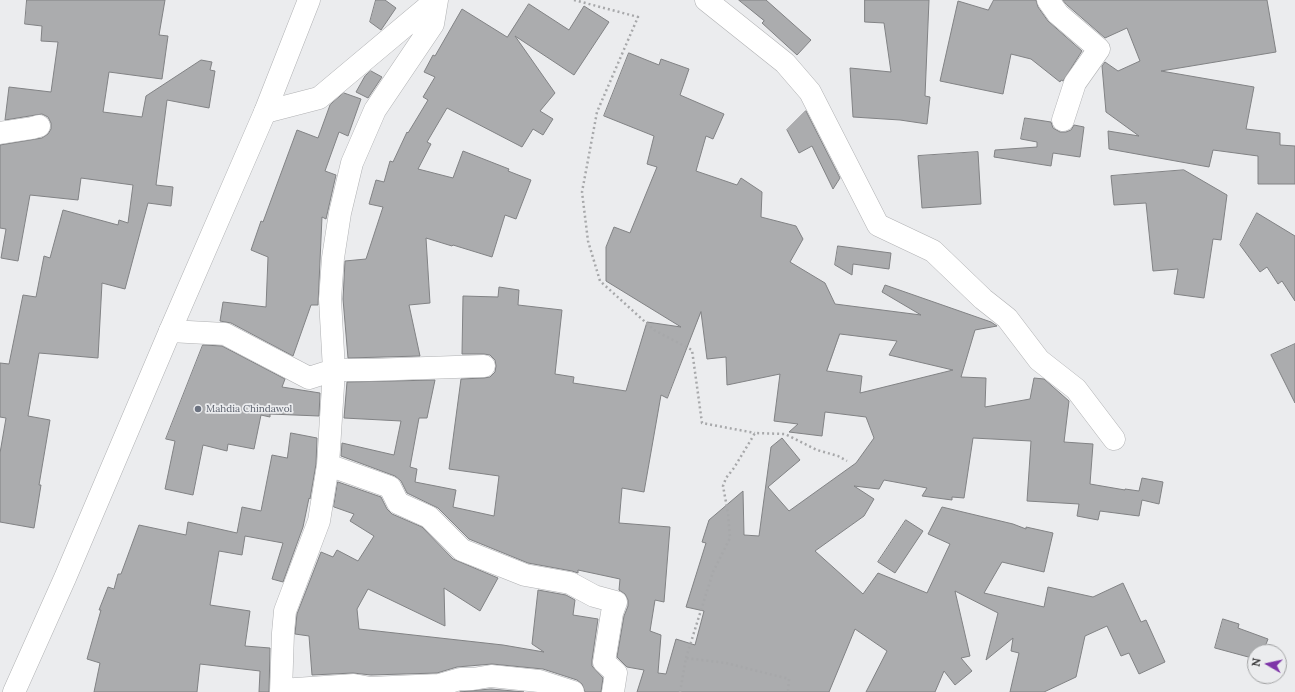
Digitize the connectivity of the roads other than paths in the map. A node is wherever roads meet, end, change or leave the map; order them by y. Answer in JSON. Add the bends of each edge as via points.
{"nodes":[{"id":1,"x":309,"y":0,"type":"edge"},
{"id":2,"x":437,"y":0,"type":"edge"},
{"id":3,"x":706,"y":0,"type":"edge"},
{"id":4,"x":1048,"y":0,"type":"edge"},
{"id":5,"x":265,"y":112,"type":"junction"},
{"id":6,"x":1063,"y":120,"type":"dead end"},
{"id":7,"x":39,"y":126,"type":"dead end"},
{"id":8,"x":0,"y":133,"type":"edge"},
{"id":9,"x":170,"y":331,"type":"junction"},
{"id":10,"x":484,"y":366,"type":"dead end"},
{"id":11,"x":334,"y":370,"type":"junction"},
{"id":12,"x":1114,"y":439,"type":"dead end"},
{"id":13,"x":328,"y":465,"type":"junction"},
{"id":14,"x":281,"y":691,"type":"edge"},
{"id":15,"x":14,"y":692,"type":"edge"},
{"id":16,"x":572,"y":692,"type":"edge"},
{"id":17,"x":613,"y":692,"type":"edge"}],
"edges":[{"from":1,"to":5,"type":"street"},
{"from":2,"to":5,"type":"street","via":[[319,98]]},
{"from":2,"to":11,"type":"street","via":[[433,24],[375,110],[352,163],[333,258],[330,298]]},
{"from":3,"to":12,"type":"street","via":[[786,63],[810,92],[878,225],[933,251],[983,299],[1007,318],[1039,360],[1076,389]]},
{"from":4,"to":6,"type":"street","via":[[1058,14],[1099,49],[1075,83]]},
{"from":5,"to":9,"type":"street"},
{"from":7,"to":8,"type":"street"},
{"from":9,"to":11,"type":"street","via":[[225,334],[309,378]]},
{"from":9,"to":15,"type":"street"},
{"from":10,"to":11,"type":"street"},
{"from":11,"to":13,"type":"street"},
{"from":13,"to":14,"type":"street","via":[[319,521],[285,611]]},
{"from":13,"to":17,"type":"street","via":[[390,487],[398,503],[429,518],[462,550],[526,575],[570,583],[594,596],[616,602],[604,662],[616,673]]},
{"from":14,"to":16,"type":"street","via":[[354,685],[370,688],[439,685],[460,679],[491,676],[539,681]]}]}
